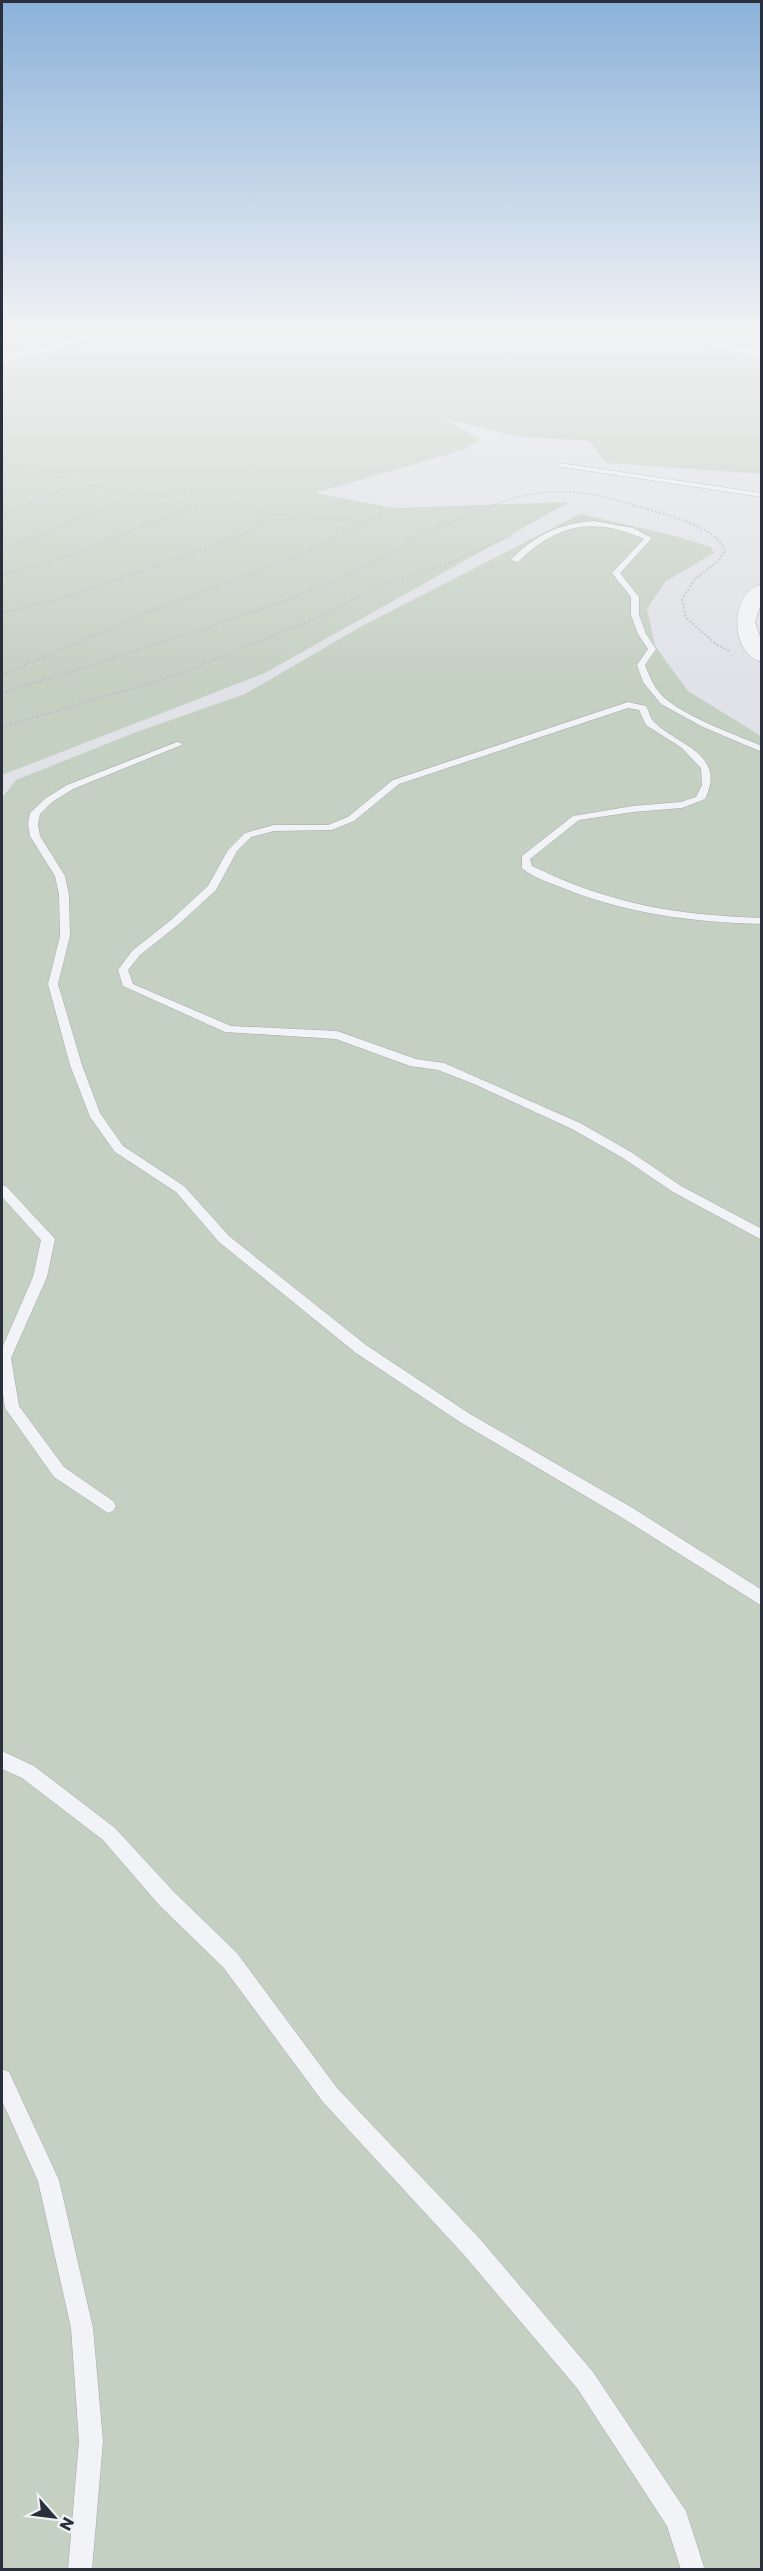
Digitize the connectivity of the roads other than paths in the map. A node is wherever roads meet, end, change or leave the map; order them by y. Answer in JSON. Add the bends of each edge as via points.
{"nodes":[{"id":1,"x":559,"y":465,"type":"dead end"},
{"id":2,"x":762,"y":495,"type":"edge"},
{"id":3,"x":515,"y":560,"type":"dead end"},
{"id":4,"x":762,"y":589,"type":"edge"},
{"id":5,"x":762,"y":656,"type":"edge"},
{"id":6,"x":180,"y":744,"type":"dead end"},
{"id":7,"x":762,"y":749,"type":"edge"},
{"id":8,"x":762,"y":921,"type":"edge"},
{"id":9,"x":2,"y":1189,"type":"edge"},
{"id":10,"x":762,"y":1235,"type":"edge"},
{"id":11,"x":108,"y":1506,"type":"dead end"},
{"id":12,"x":762,"y":1599,"type":"edge"},
{"id":13,"x":2,"y":1760,"type":"edge"},
{"id":14,"x":2,"y":2079,"type":"edge"},
{"id":15,"x":80,"y":2570,"type":"edge"},
{"id":16,"x":693,"y":2570,"type":"edge"}],
"edges":[{"from":1,"to":2,"type":"lane"},
{"from":3,"to":7,"type":"lane","via":[[525,548],[570,524],[633,529],[648,538],[616,573],[635,597],[635,615],[652,649],[641,665],[647,682],[664,702]]},
{"from":4,"to":5,"type":"street","via":[[751,598],[746,612],[747,631]]},
{"from":6,"to":12,"type":"lane","via":[[70,787],[35,813],[35,836],[60,876],[64,895],[65,936],[53,984],[94,1114],[119,1149],[180,1189],[224,1239],[361,1349],[465,1418],[626,1512]]},
{"from":8,"to":10,"type":"lane","via":[[654,913],[608,903],[527,868],[525,858],[576,818],[682,805],[700,799],[707,785],[705,767],[685,746],[649,723],[643,708],[628,705],[396,782],[351,819],[329,828],[274,828],[248,836],[232,850],[212,888],[136,953],[123,970],[128,986],[229,1029],[337,1035],[478,1081],[576,1126],[677,1189]]},
{"from":9,"to":11,"type":"lane","via":[[48,1239],[40,1277],[4,1358],[12,1408],[59,1472]]},
{"from":13,"to":16,"type":"lane","via":[[28,1772],[109,1834],[167,1899],[230,1960],[330,2095],[472,2247],[585,2380],[676,2520]]},
{"from":14,"to":15,"type":"lane","via":[[48,2180],[82,2328],[92,2441]]}]}
